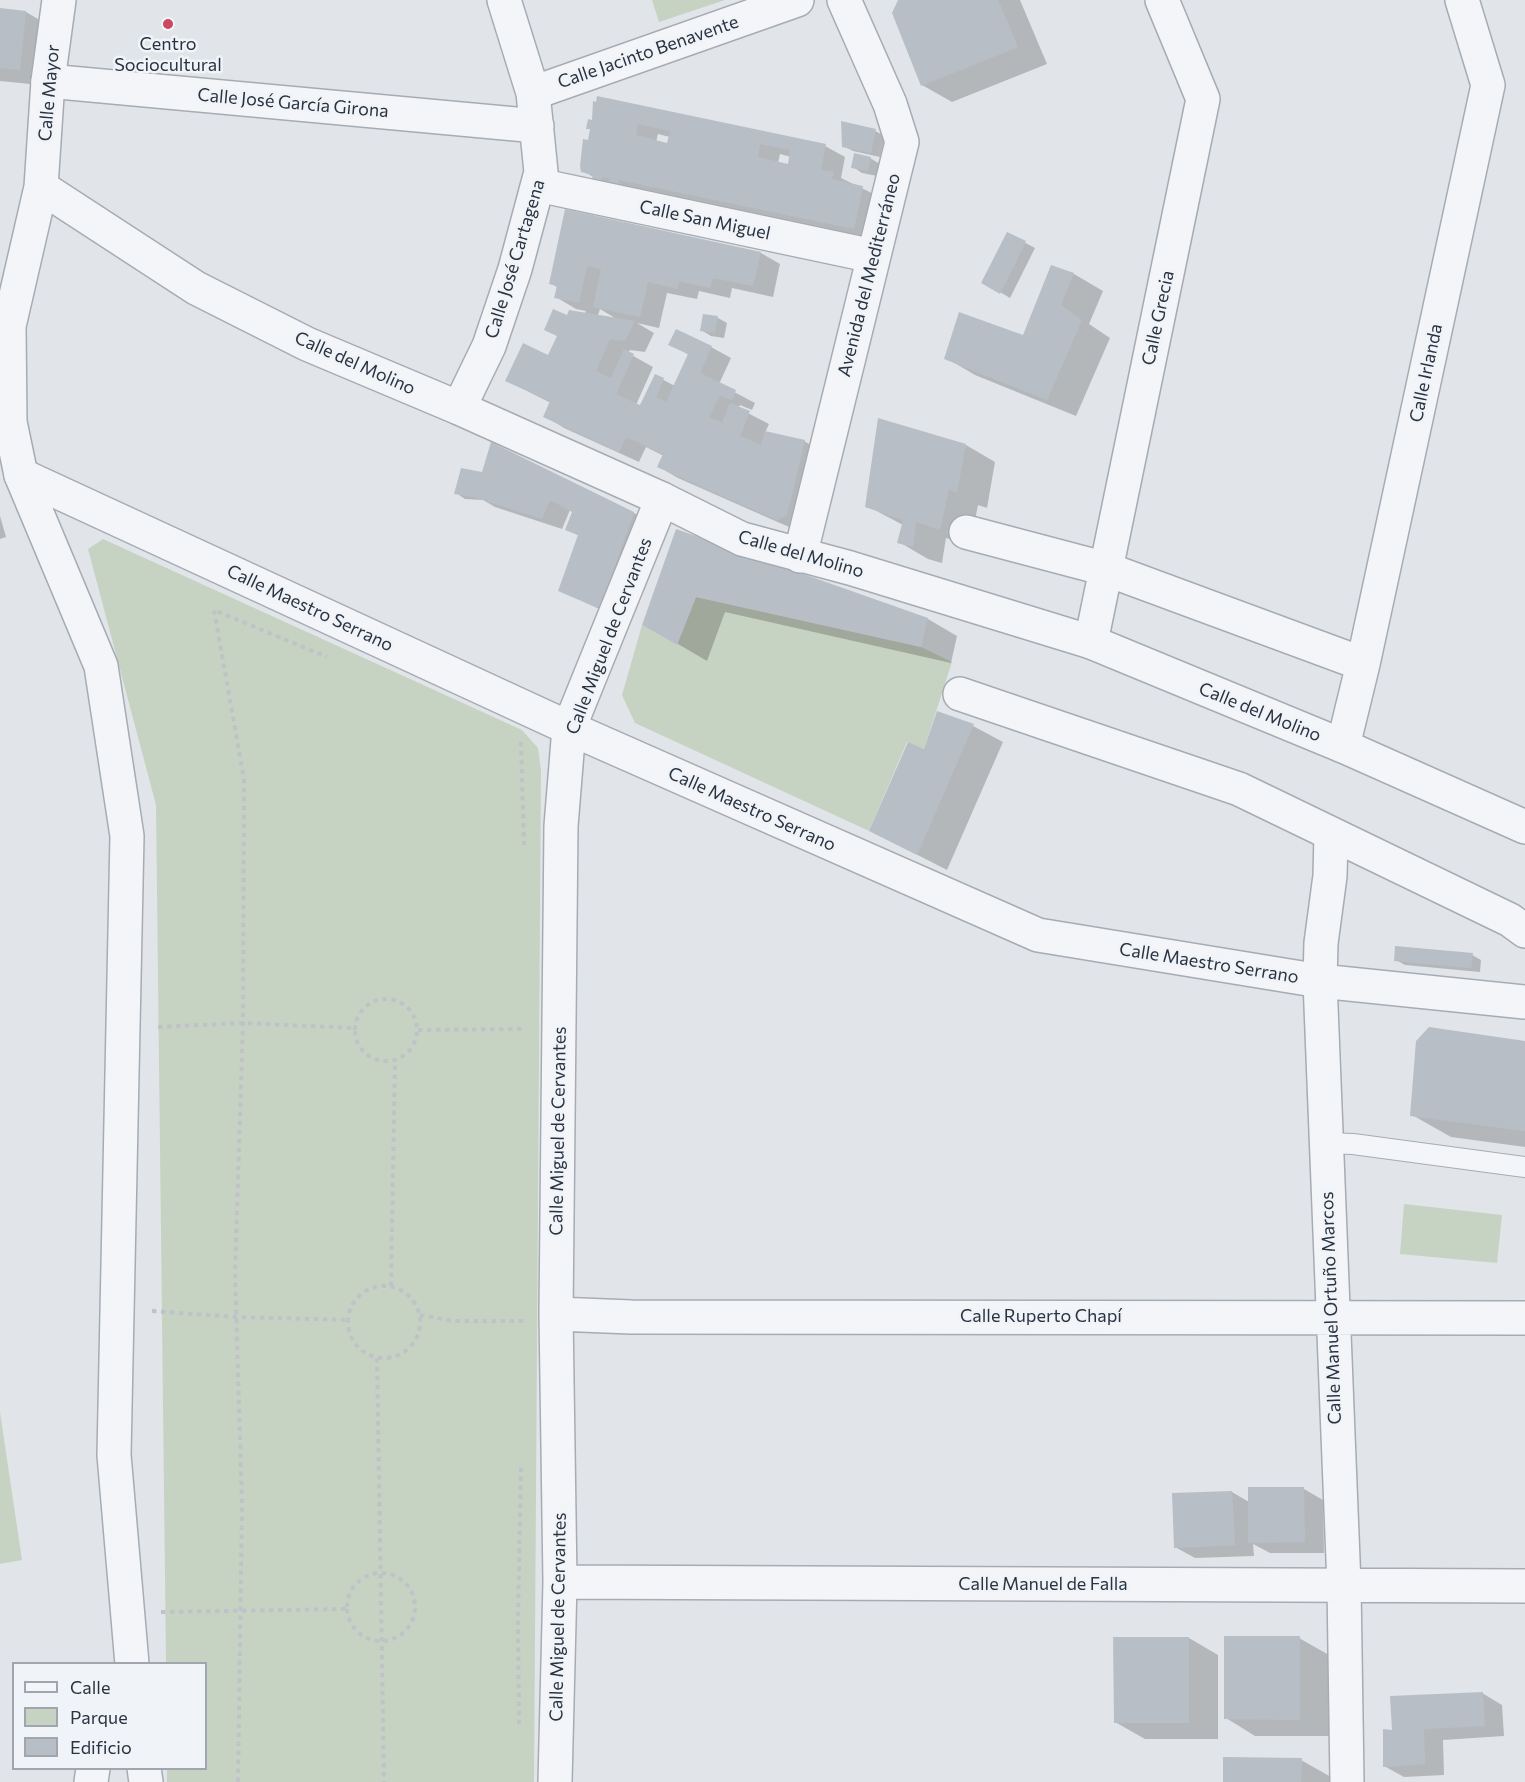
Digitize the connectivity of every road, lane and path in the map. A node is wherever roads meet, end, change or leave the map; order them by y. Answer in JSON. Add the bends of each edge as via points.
{"nodes":[{"id":1,"x":59,"y":0,"type":"edge"},
{"id":2,"x":504,"y":0,"type":"edge"},
{"id":3,"x":797,"y":0,"type":"edge"},
{"id":4,"x":844,"y":0,"type":"edge"},
{"id":5,"x":1162,"y":0,"type":"edge"},
{"id":6,"x":1462,"y":0,"type":"edge"},
{"id":7,"x":48,"y":81,"type":"junction"},
{"id":8,"x":533,"y":93,"type":"junction"},
{"id":9,"x":537,"y":126,"type":"junction"},
{"id":10,"x":538,"y":185,"type":"junction"},
{"id":11,"x":40,"y":187,"type":"junction"},
{"id":12,"x":873,"y":256,"type":"junction"},
{"id":13,"x":4,"y":388,"type":"edge"},
{"id":14,"x":459,"y":408,"type":"junction"},
{"id":15,"x":21,"y":475,"type":"junction"},
{"id":16,"x":662,"y":499,"type":"junction"},
{"id":17,"x":966,"y":532,"type":"dead end"},
{"id":18,"x":800,"y":556,"type":"junction"},
{"id":19,"x":1106,"y":569,"type":"junction"},
{"id":20,"x":1091,"y":642,"type":"junction"},
{"id":21,"x":335,"y":660,"type":"dead end"},
{"id":22,"x":1363,"y":664,"type":"junction"},
{"id":23,"x":960,"y":694,"type":"dead end"},
{"id":24,"x":569,"y":728,"type":"junction"},
{"id":25,"x":521,"y":738,"type":"dead end"},
{"id":26,"x":1343,"y":746,"type":"junction"},
{"id":27,"x":1525,"y":827,"type":"edge"},
{"id":28,"x":1331,"y":834,"type":"junction"},
{"id":29,"x":524,"y":848,"type":"dead end"},
{"id":30,"x":1525,"y":931,"type":"edge"},
{"id":31,"x":1320,"y":981,"type":"junction"},
{"id":32,"x":1525,"y":1002,"type":"edge"},
{"id":33,"x":528,"y":1018,"type":"dead end"},
{"id":34,"x":243,"y":1023,"type":"junction"},
{"id":35,"x":355,"y":1028,"type":"junction"},
{"id":36,"x":418,"y":1030,"type":"junction"},
{"id":37,"x":158,"y":1038,"type":"dead end"},
{"id":38,"x":394,"y":1061,"type":"junction"},
{"id":39,"x":1325,"y":1143,"type":"junction"},
{"id":40,"x":1525,"y":1167,"type":"edge"},
{"id":41,"x":391,"y":1286,"type":"junction"},
{"id":42,"x":151,"y":1299,"type":"dead end"},
{"id":43,"x":151,"y":1311,"type":"junction"},
{"id":44,"x":541,"y":1311,"type":"junction"},
{"id":45,"x":420,"y":1315,"type":"junction"},
{"id":46,"x":1331,"y":1316,"type":"junction"},
{"id":47,"x":151,"y":1317,"type":"dead end"},
{"id":48,"x":236,"y":1317,"type":"junction"},
{"id":49,"x":1525,"y":1318,"type":"edge"},
{"id":50,"x":347,"y":1320,"type":"junction"},
{"id":51,"x":525,"y":1321,"type":"junction"},
{"id":52,"x":524,"y":1331,"type":"dead end"},
{"id":53,"x":377,"y":1358,"type":"junction"},
{"id":54,"x":521,"y":1463,"type":"dead end"},
{"id":55,"x":381,"y":1572,"type":"junction"},
{"id":56,"x":560,"y":1582,"type":"junction"},
{"id":57,"x":1344,"y":1585,"type":"junction"},
{"id":58,"x":1525,"y":1586,"type":"edge"},
{"id":59,"x":139,"y":1606,"type":"junction"},
{"id":60,"x":347,"y":1609,"type":"junction"},
{"id":61,"x":239,"y":1611,"type":"junction"},
{"id":62,"x":382,"y":1641,"type":"junction"},
{"id":63,"x":114,"y":1662,"type":"edge"},
{"id":64,"x":132,"y":1662,"type":"edge"},
{"id":65,"x":519,"y":1734,"type":"dead end"},
{"id":66,"x":238,"y":1782,"type":"edge"},
{"id":67,"x":384,"y":1782,"type":"edge"},
{"id":68,"x":555,"y":1782,"type":"edge"},
{"id":69,"x":1347,"y":1782,"type":"edge"}],
"edges":[{"from":1,"to":7,"type":"street","name":"Calle Mayor"},
{"from":2,"to":8,"type":"street","name":"Calle José Cartagena"},
{"from":3,"to":8,"type":"street","name":"Calle Jacinto Benavente"},
{"from":4,"to":12,"type":"street","name":"Avenida del Mediterráneo","via":[[890,104],[902,142]]},
{"from":5,"to":19,"type":"street","name":"Calle Grecia","via":[[1203,99]]},
{"from":6,"to":22,"type":"street","name":"Calle Irlanda","via":[[1488,85]]},
{"from":7,"to":9,"type":"street","name":"Calle José García Girona"},
{"from":7,"to":11,"type":"street","name":"Calle Mayor"},
{"from":8,"to":9,"type":"street","name":"Calle José Cartagena"},
{"from":9,"to":10,"type":"street","name":"Calle José Cartagena","via":[[541,172]]},
{"from":10,"to":12,"type":"street","name":"Calle San Miguel"},
{"from":10,"to":14,"type":"street","name":"Calle José Cartagena","via":[[489,346]]},
{"from":11,"to":13,"type":"street","name":"Calle Mayor","via":[[9,326]]},
{"from":11,"to":14,"type":"street","name":"Calle del Molino","via":[[196,288],[307,344]]},
{"from":12,"to":18,"type":"street","name":"Avenida del Mediterráneo"},
{"from":13,"to":15,"type":"street","name":"Calle Mayor"},
{"from":14,"to":16,"type":"street","name":"Calle del Molino"},
{"from":15,"to":24,"type":"street","name":"Calle Maestro Serrano"},
{"from":15,"to":59,"type":"street","name":"Calle Mayor","via":[[101,666],[127,836],[114,1455]]},
{"from":16,"to":18,"type":"street","name":"Calle del Molino","via":[[742,539]]},
{"from":16,"to":24,"type":"street","name":"Calle Miguel de Cervantes"},
{"from":17,"to":19,"type":"street"},
{"from":18,"to":20,"type":"street","name":"Calle del Molino"},
{"from":19,"to":20,"type":"street","name":"Calle Grecia"},
{"from":19,"to":22,"type":"street"},
{"from":20,"to":26,"type":"street","name":"Calle del Molino"},
{"from":21,"to":34,"type":"path","via":[[214,610],[244,779]]},
{"from":22,"to":26,"type":"street","name":"Calle Irlanda"},
{"from":23,"to":28,"type":"street","via":[[1239,789]]},
{"from":24,"to":31,"type":"street","name":"Calle Maestro Serrano","via":[[1038,935]]},
{"from":24,"to":44,"type":"street","name":"Calle Miguel de Cervantes","via":[[561,826]]},
{"from":25,"to":29,"type":"path"},
{"from":26,"to":27,"type":"street","name":"Calle del Molino"},
{"from":28,"to":30,"type":"street","via":[[1510,920]]},
{"from":28,"to":31,"type":"street","name":"Calle Manuel Ortuño Marcos"},
{"from":31,"to":32,"type":"street","name":"Calle Maestro Serrano"},
{"from":31,"to":39,"type":"street","name":"Calle Manuel Ortuño Marcos"},
{"from":33,"to":36,"type":"path","via":[[528,1029]]},
{"from":34,"to":35,"type":"path"},
{"from":34,"to":37,"type":"path","via":[[158,1026]]},
{"from":34,"to":48,"type":"path"},
{"from":35,"to":36,"type":"path","via":[[363,1008],[384,999],[407,1007]]},
{"from":35,"to":38,"type":"path","via":[[356,1039],[369,1057]]},
{"from":36,"to":38,"type":"path","via":[[412,1048]]},
{"from":38,"to":41,"type":"path"},
{"from":39,"to":40,"type":"lane"},
{"from":39,"to":46,"type":"street","name":"Calle Manuel Ortuño Marcos"},
{"from":41,"to":45,"type":"path","via":[[407,1293]]},
{"from":41,"to":50,"type":"path","via":[[379,1285],[356,1297]]},
{"from":42,"to":43,"type":"path"},
{"from":43,"to":47,"type":"path"},
{"from":43,"to":48,"type":"path"},
{"from":44,"to":46,"type":"street","name":"Calle Ruperto Chapí","via":[[632,1317]]},
{"from":44,"to":51,"type":"path"},
{"from":44,"to":56,"type":"street","name":"Calle Miguel de Cervantes"},
{"from":45,"to":51,"type":"path","via":[[454,1321]]},
{"from":45,"to":53,"type":"path","via":[[419,1333],[404,1353]]},
{"from":46,"to":49,"type":"street","name":"Calle Ruperto Chapí"},
{"from":46,"to":57,"type":"street","name":"Calle Manuel Ortuño Marcos"},
{"from":48,"to":50,"type":"path"},
{"from":48,"to":61,"type":"path","via":[[242,1505]]},
{"from":50,"to":53,"type":"path","via":[[355,1345]]},
{"from":51,"to":52,"type":"path"},
{"from":53,"to":55,"type":"path"},
{"from":54,"to":65,"type":"path"},
{"from":55,"to":60,"type":"path","via":[[359,1581],[351,1590]]},
{"from":55,"to":62,"type":"path"},
{"from":55,"to":62,"type":"path","via":[[393,1574],[407,1584],[416,1606],[404,1634]]},
{"from":56,"to":57,"type":"street","name":"Calle Manuel de Falla"},
{"from":56,"to":68,"type":"street","name":"Calle Miguel de Cervantes"},
{"from":57,"to":58,"type":"street","name":"Calle Manuel de Falla"},
{"from":57,"to":69,"type":"street","name":"Calle Manuel Ortuño Marcos"},
{"from":59,"to":61,"type":"path"},
{"from":59,"to":63,"type":"street"},
{"from":59,"to":64,"type":"street"},
{"from":60,"to":61,"type":"path"},
{"from":60,"to":62,"type":"path","via":[[357,1631],[366,1638]]},
{"from":61,"to":66,"type":"path"},
{"from":62,"to":67,"type":"path"}]}
